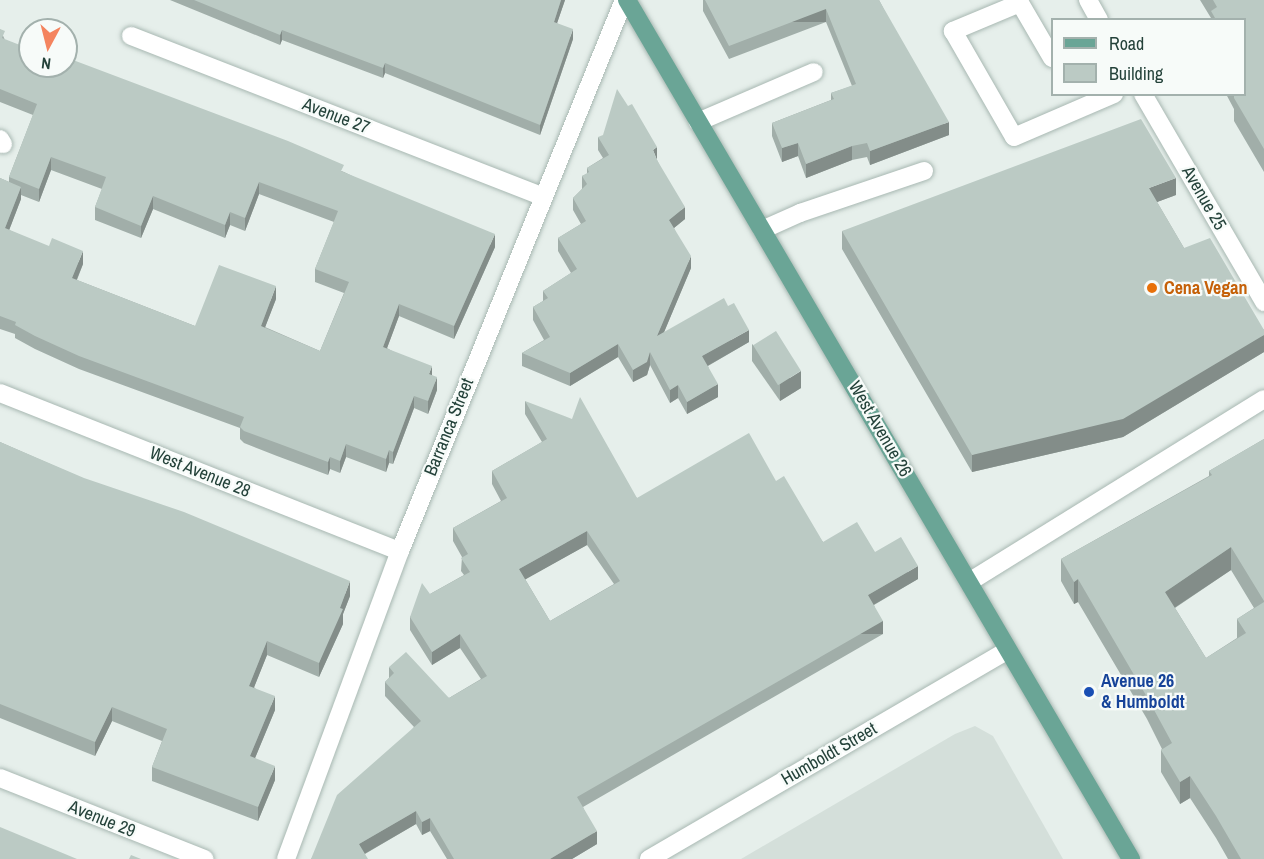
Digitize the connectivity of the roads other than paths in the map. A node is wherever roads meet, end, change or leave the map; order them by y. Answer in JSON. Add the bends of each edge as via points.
{"nodes":[{"id":1,"x":626,"y":0,"type":"edge"},
{"id":2,"x":1088,"y":0,"type":"edge"},
{"id":3,"x":1099,"y":18,"type":"edge"},
{"id":4,"x":131,"y":36,"type":"dead end"},
{"id":5,"x":1051,"y":55,"type":"edge"},
{"id":6,"x":814,"y":72,"type":"dead end"},
{"id":7,"x":1103,"y":96,"type":"edge"},
{"id":8,"x":1144,"y":96,"type":"edge"},
{"id":9,"x":1077,"y":101,"type":"edge"},
{"id":10,"x":698,"y":122,"type":"junction"},
{"id":11,"x":924,"y":171,"type":"dead end"},
{"id":12,"x":542,"y":196,"type":"junction"},
{"id":13,"x":762,"y":230,"type":"junction"},
{"id":14,"x":1264,"y":302,"type":"edge"},
{"id":15,"x":0,"y":393,"type":"edge"},
{"id":16,"x":1264,"y":399,"type":"edge"},
{"id":17,"x":400,"y":551,"type":"junction"},
{"id":18,"x":969,"y":582,"type":"junction"},
{"id":19,"x":1008,"y":650,"type":"junction"},
{"id":20,"x":0,"y":778,"type":"edge"},
{"id":21,"x":205,"y":859,"type":"edge"},
{"id":22,"x":286,"y":859,"type":"edge"},
{"id":23,"x":649,"y":859,"type":"edge"},
{"id":24,"x":1131,"y":859,"type":"edge"}],
"edges":[{"from":1,"to":10,"type":"main road","name":"West Avenue 26"},
{"from":1,"to":12,"type":"street","name":"Barranca Street"},
{"from":2,"to":3,"type":"street"},
{"from":4,"to":12,"type":"street","name":"Avenue 27"},
{"from":5,"to":9,"type":"street","via":[[1020,3],[953,30],[1014,137]]},
{"from":6,"to":10,"type":"street"},
{"from":7,"to":9,"type":"street"},
{"from":8,"to":14,"type":"street","name":"Avenue 25"},
{"from":10,"to":13,"type":"main road","name":"West Avenue 26"},
{"from":11,"to":13,"type":"street"},
{"from":12,"to":17,"type":"street","name":"Barranca Street"},
{"from":13,"to":18,"type":"main road","name":"West Avenue 26"},
{"from":15,"to":17,"type":"street","name":"West Avenue 28"},
{"from":16,"to":18,"type":"street"},
{"from":17,"to":22,"type":"street","name":"Barranca Street"},
{"from":18,"to":19,"type":"main road","name":"West Avenue 26"},
{"from":19,"to":23,"type":"street","name":"Humboldt Street"},
{"from":19,"to":24,"type":"main road","name":"West Avenue 26"},
{"from":20,"to":21,"type":"street","name":"Avenue 29"}]}
